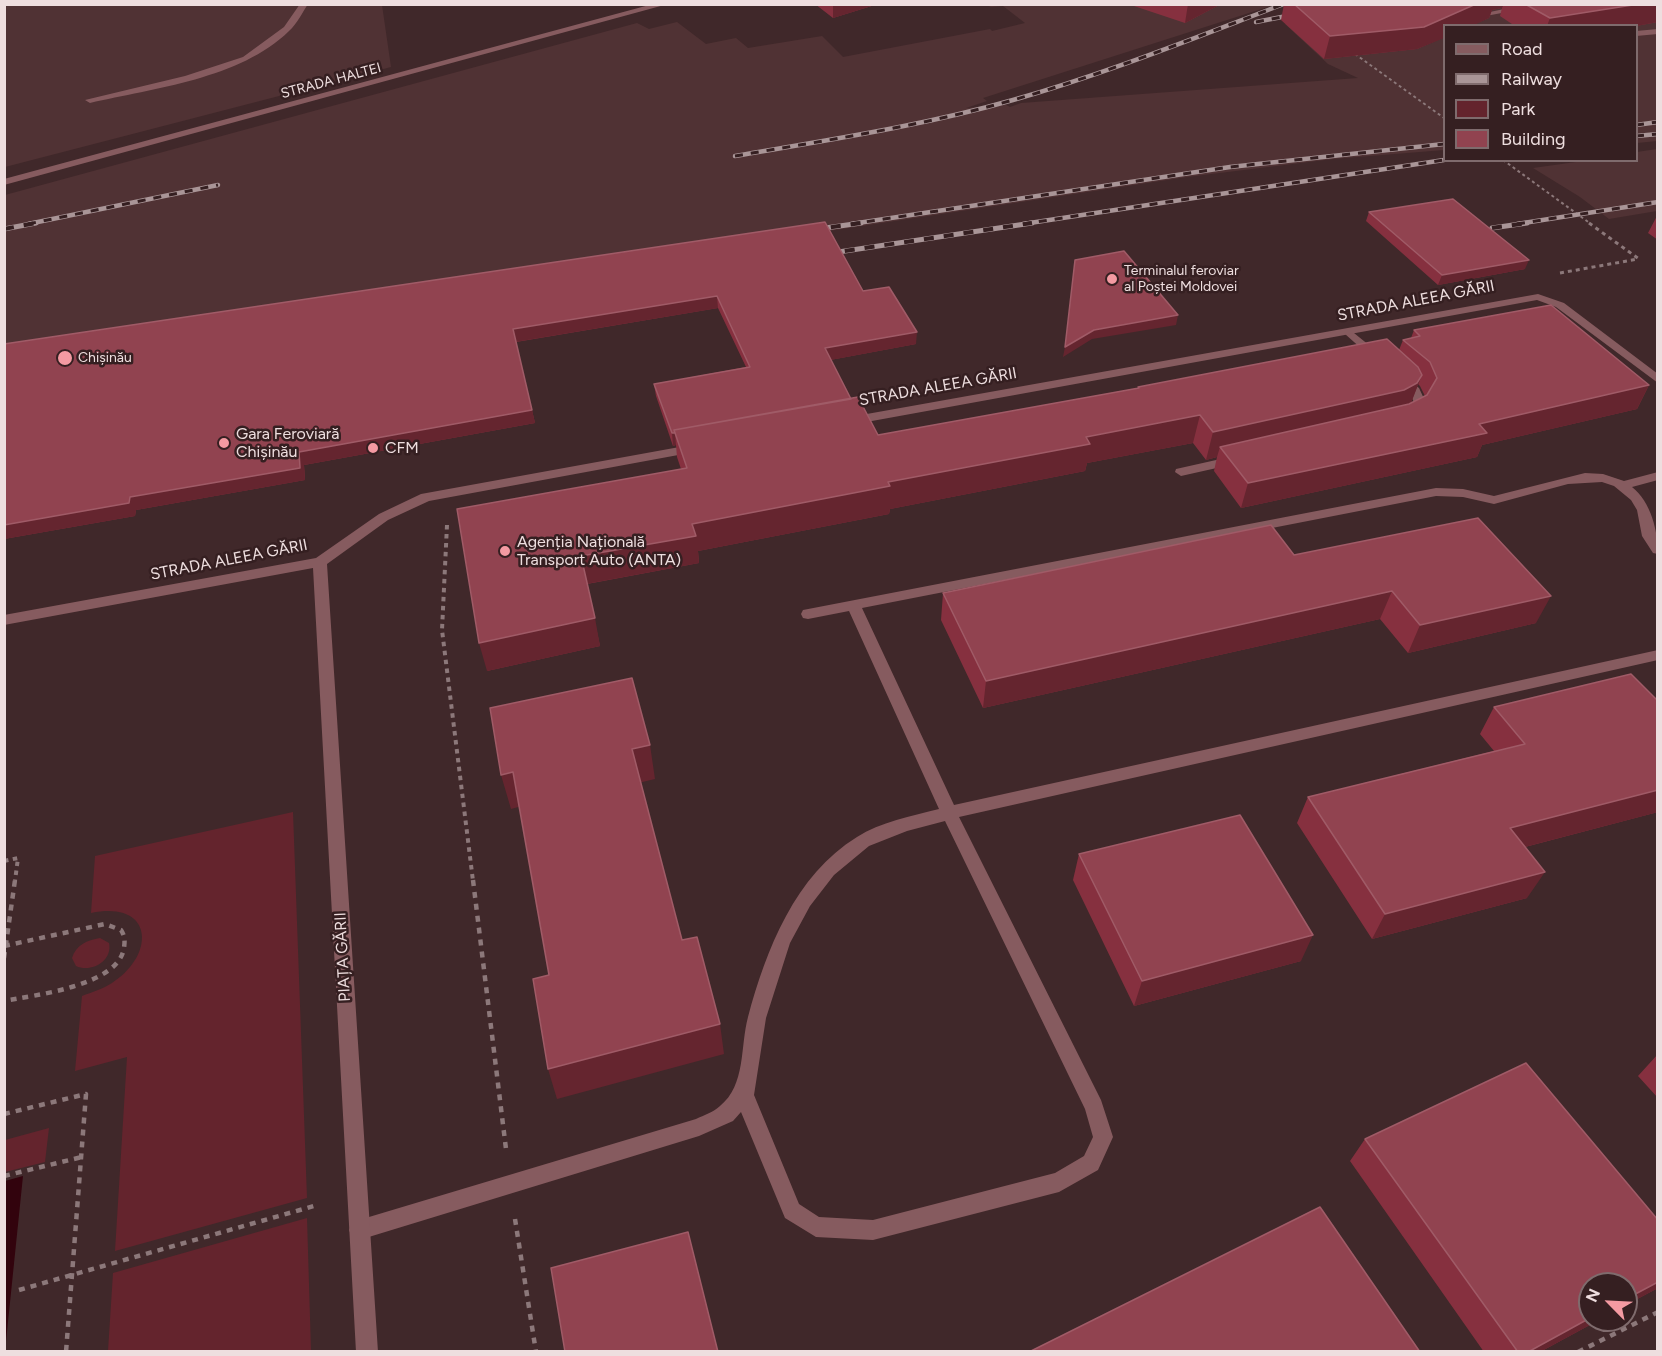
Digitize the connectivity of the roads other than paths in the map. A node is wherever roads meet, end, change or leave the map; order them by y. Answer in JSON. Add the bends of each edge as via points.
{"nodes":[{"id":1,"x":304,"y":4,"type":"edge"},
{"id":2,"x":663,"y":4,"type":"edge"},
{"id":3,"x":1545,"y":4,"type":"edge"},
{"id":4,"x":638,"y":8,"type":"edge"},
{"id":5,"x":1458,"y":18,"type":"edge"},
{"id":6,"x":1658,"y":30,"type":"edge"},
{"id":7,"x":1638,"y":34,"type":"edge"},
{"id":8,"x":90,"y":100,"type":"dead end"},
{"id":9,"x":4,"y":182,"type":"edge"},
{"id":10,"x":1349,"y":332,"type":"junction"},
{"id":11,"x":1658,"y":380,"type":"edge"},
{"id":12,"x":1399,"y":422,"type":"edge"},
{"id":13,"x":837,"y":423,"type":"edge"},
{"id":14,"x":708,"y":446,"type":"edge"},
{"id":15,"x":1250,"y":456,"type":"edge"},
{"id":16,"x":1181,"y":472,"type":"dead end"},
{"id":17,"x":1658,"y":476,"type":"edge"},
{"id":18,"x":1620,"y":486,"type":"junction"},
{"id":19,"x":1658,"y":550,"type":"edge"},
{"id":20,"x":320,"y":562,"type":"junction"},
{"id":21,"x":854,"y":607,"type":"junction"},
{"id":22,"x":808,"y":614,"type":"dead end"},
{"id":23,"x":4,"y":620,"type":"edge"},
{"id":24,"x":1658,"y":655,"type":"edge"},
{"id":25,"x":949,"y":813,"type":"junction"},
{"id":26,"x":744,"y":1095,"type":"junction"},
{"id":27,"x":359,"y":1230,"type":"junction"},
{"id":28,"x":367,"y":1352,"type":"edge"}],
"edges":[{"from":1,"to":8,"type":"street","via":[[287,29],[246,58],[187,78]]},
{"from":2,"to":4,"type":"street","name":"STRADA HALTEI"},
{"from":3,"to":5,"type":"street"},
{"from":4,"to":9,"type":"street","name":"STRADA HALTEI"},
{"from":6,"to":7,"type":"street"},
{"from":10,"to":11,"type":"street","name":"STRADA ALEEA GĂRII","via":[[1546,298]]},
{"from":10,"to":12,"type":"street","via":[[1415,391],[1420,403],[1412,415]]},
{"from":10,"to":13,"type":"street","name":"STRADA ALEEA GĂRII"},
{"from":14,"to":20,"type":"street","name":"STRADA ALEEA GĂRII","via":[[449,492],[405,504],[362,529]]},
{"from":15,"to":16,"type":"street"},
{"from":17,"to":18,"type":"street"},
{"from":18,"to":19,"type":"street","via":[[1636,497],[1646,512],[1649,542]]},
{"from":18,"to":21,"type":"street","via":[[1604,478],[1587,476],[1492,500],[1465,493],[1436,492]]},
{"from":20,"to":23,"type":"street","name":"STRADA ALEEA GĂRII"},
{"from":20,"to":27,"type":"street","name":"PIAȚA GĂRII"},
{"from":21,"to":22,"type":"street"},
{"from":21,"to":25,"type":"street"},
{"from":24,"to":25,"type":"street"},
{"from":25,"to":26,"type":"street","via":[[863,841],[828,870],[804,901],[782,940],[757,1018]]},
{"from":25,"to":26,"type":"street","via":[[1094,1107],[1103,1137],[1091,1163],[1059,1182],[873,1230],[816,1227],[792,1212]]},
{"from":26,"to":27,"type":"street","via":[[726,1114],[699,1127]]},
{"from":27,"to":28,"type":"street","name":"PIAȚA GĂRII"}]}
